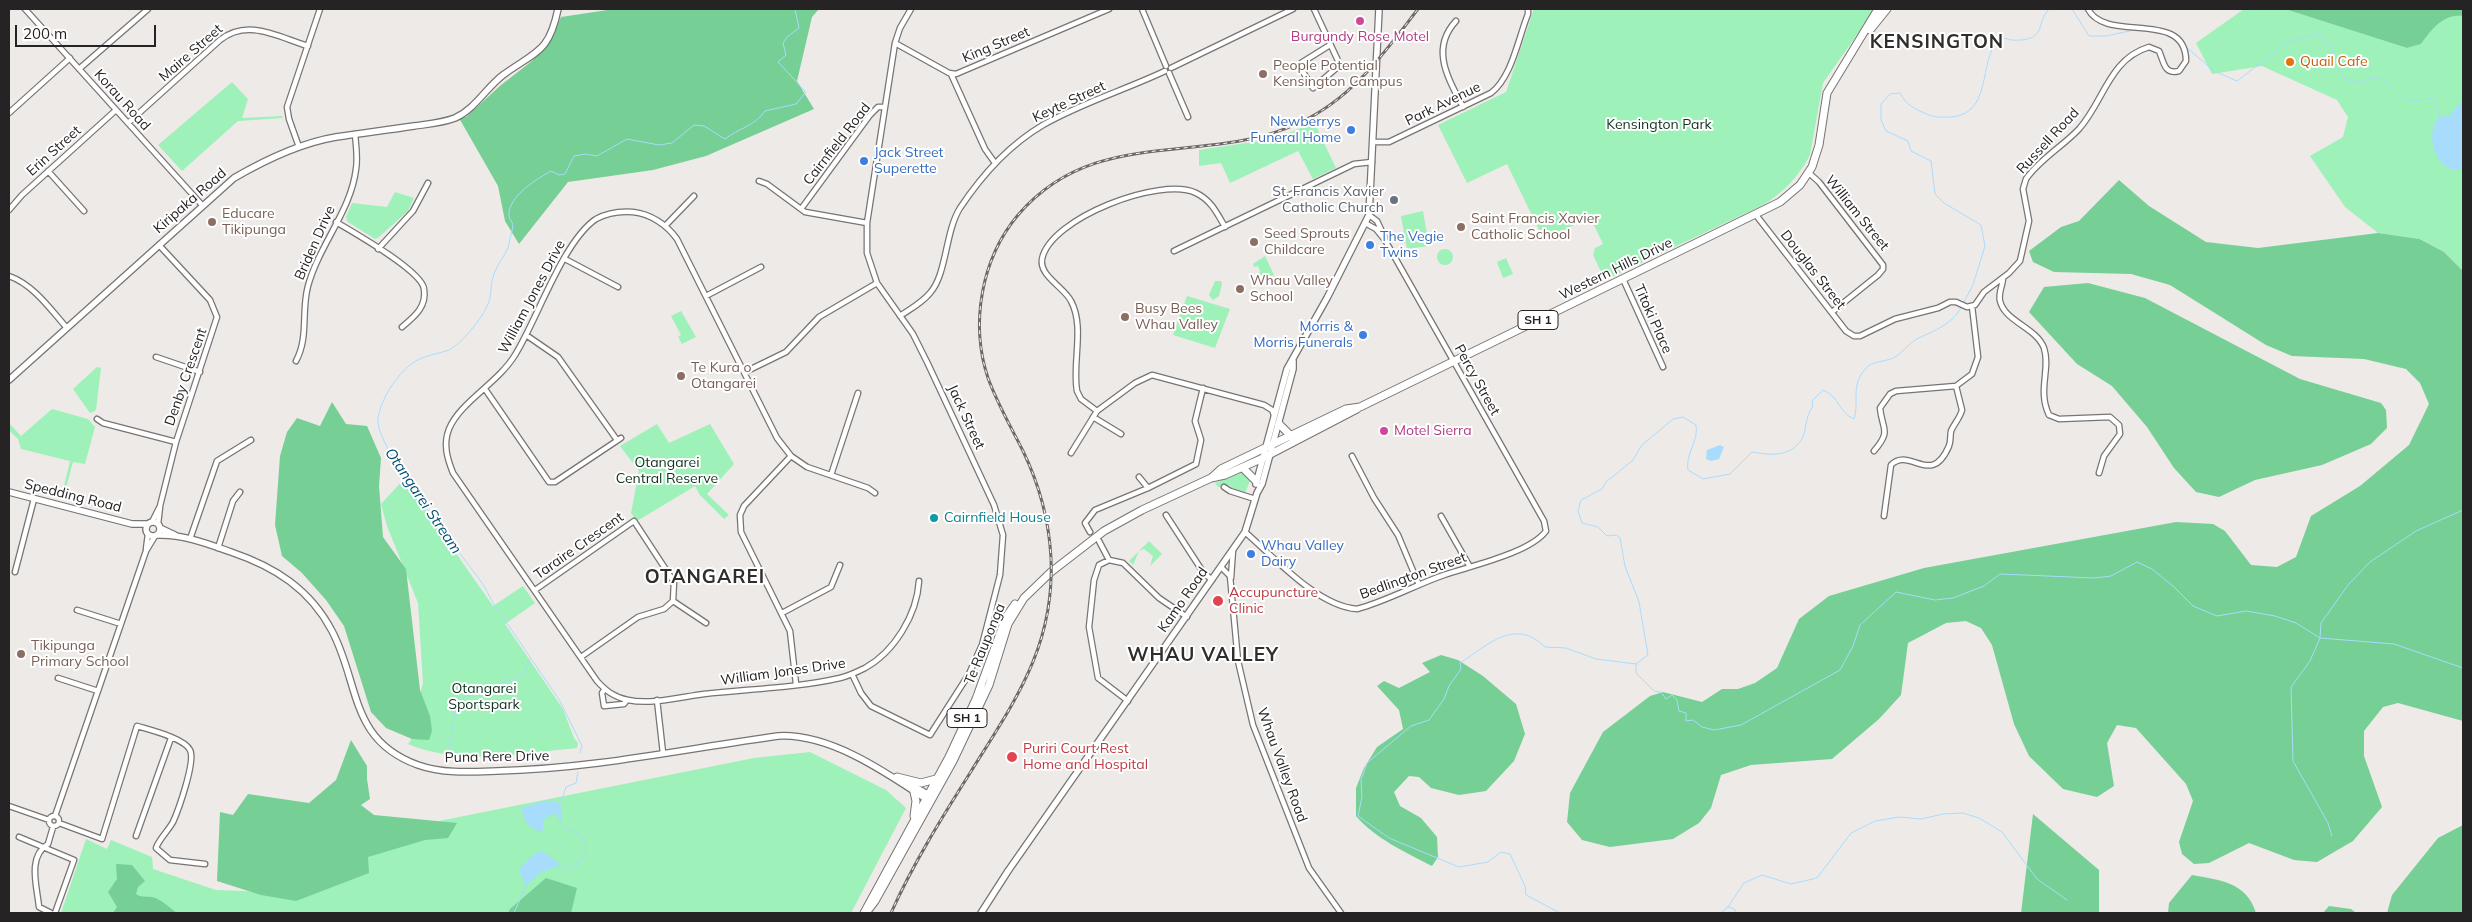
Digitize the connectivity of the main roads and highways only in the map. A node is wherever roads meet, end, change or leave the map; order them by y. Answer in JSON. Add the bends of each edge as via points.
{"nodes":[{"id":1,"x":558,"y":9,"type":"edge"},
{"id":2,"x":1379,"y":9,"type":"edge"},
{"id":3,"x":1878,"y":9,"type":"edge"},
{"id":4,"x":1887,"y":9,"type":"edge"},
{"id":5,"x":1862,"y":37,"type":"junction"},
{"id":6,"x":1293,"y":361,"type":"junction"},
{"id":7,"x":9,"y":380,"type":"edge"},
{"id":8,"x":1360,"y":407,"type":"junction"},
{"id":9,"x":1279,"y":424,"type":"junction"},
{"id":10,"x":1291,"y":436,"type":"junction"},
{"id":11,"x":1273,"y":444,"type":"junction"},
{"id":12,"x":1268,"y":451,"type":"junction"},
{"id":13,"x":1263,"y":458,"type":"junction"},
{"id":14,"x":1243,"y":468,"type":"junction"},
{"id":15,"x":1212,"y":478,"type":"junction"},
{"id":16,"x":1256,"y":481,"type":"junction"},
{"id":17,"x":9,"y":492,"type":"edge"},
{"id":18,"x":1256,"y":496,"type":"junction"},
{"id":19,"x":132,"y":524,"type":"junction"},
{"id":20,"x":155,"y":524,"type":"junction"},
{"id":21,"x":147,"y":533,"type":"junction"},
{"id":22,"x":175,"y":535,"type":"junction"},
{"id":23,"x":157,"y":536,"type":"junction"},
{"id":24,"x":1089,"y":541,"type":"junction"},
{"id":25,"x":895,"y":777,"type":"junction"},
{"id":26,"x":936,"y":779,"type":"junction"},
{"id":27,"x":914,"y":792,"type":"junction"},
{"id":28,"x":929,"y":798,"type":"junction"},
{"id":29,"x":912,"y":824,"type":"junction"},
{"id":30,"x":865,"y":913,"type":"edge"},
{"id":31,"x":982,"y":913,"type":"edge"}],
"edges":[{"from":1,"to":7,"type":"main road","name":"Kiripaka Road","via":[[552,34],[541,49],[496,81],[462,114],[444,122],[355,134],[299,147],[234,178]]},
{"from":2,"to":6,"type":"main road","name":"Kamo Road","via":[[1369,215]]},
{"from":3,"to":5,"type":"highway","name":"Western Hills Drive","number":"SH 1"},
{"from":4,"to":5,"type":"highway","name":"Western Hills Drive","number":"SH 1"},
{"from":5,"to":8,"type":"highway","name":"Western Hills Drive","number":"SH 1","via":[[1827,93],[1819,145],[1809,173],[1786,198]]},
{"from":6,"to":9,"type":"main road","name":"Kamo Road"},
{"from":6,"to":12,"type":"main road","name":"Kamo Road","via":[[1287,369],[1278,400]]},
{"from":8,"to":10,"type":"highway","name":"Western Hills Drive","number":"SH 1","via":[[1346,409]]},
{"from":8,"to":12,"type":"highway","name":"Te Rauponga","number":"SH 1"},
{"from":9,"to":10,"type":"highway"},
{"from":9,"to":11,"type":"main road","name":"Kamo Road"},
{"from":10,"to":11,"type":"highway","name":"Western Hills Drive","number":"SH 1"},
{"from":11,"to":12,"type":"highway","name":"Western Hills Drive","number":"SH 1"},
{"from":12,"to":13,"type":"highway","name":"Te Rauponga","number":"SH 1"},
{"from":12,"to":15,"type":"highway","name":"Western Hills Drive","number":"SH 1","via":[[1222,469]]},
{"from":12,"to":18,"type":"main road","name":"Kamo Road","via":[[1262,484]]},
{"from":13,"to":14,"type":"highway","name":"Te Rauponga","number":"SH 1"},
{"from":13,"to":16,"type":"main road","name":"Kamo Road"},
{"from":14,"to":15,"type":"highway","name":"Te Rauponga","number":"SH 1"},
{"from":14,"to":16,"type":"highway"},
{"from":15,"to":24,"type":"highway","name":"Te Rauponga","number":"SH 1","via":[[1142,510]]},
{"from":16,"to":18,"type":"main road","name":"Kamo Road"},
{"from":17,"to":19,"type":"main road","name":"Spedding Road"},
{"from":18,"to":31,"type":"main road","name":"Kamo Road","via":[[1245,532]]},
{"from":19,"to":20,"type":"main road","name":"Spedding Road"},
{"from":19,"to":21,"type":"main road","name":"Spedding Road"},
{"from":20,"to":21,"type":"main road"},
{"from":20,"to":22,"type":"main road","name":"Puna Rere Drive"},
{"from":20,"to":23,"type":"main road"},
{"from":21,"to":23,"type":"main road","name":"Spedding Road"},
{"from":22,"to":23,"type":"main road","name":"Puna Rere Drive"},
{"from":22,"to":25,"type":"main road","name":"Puna Rere Drive","via":[[254,560],[297,586],[312,601],[337,642],[362,717],[383,744],[412,763],[445,771],[551,770],[778,736],[803,737],[833,746]]},
{"from":24,"to":26,"type":"highway","name":"Te Rauponga","number":"SH 1","via":[[1029,586],[1011,608],[962,729]]},
{"from":24,"to":28,"type":"highway","name":"Te Rauponga","number":"SH 1","via":[[1033,588],[1015,611],[989,686],[953,761]]},
{"from":25,"to":26,"type":"highway","via":[[921,783]]},
{"from":25,"to":27,"type":"main road","name":"Puna Rere Drive"},
{"from":25,"to":28,"type":"main road","name":"Puna Rere Drive"},
{"from":26,"to":28,"type":"highway","name":"Te Rauponga","number":"SH 1"},
{"from":27,"to":28,"type":"main road","name":"Puna Rere Drive"},
{"from":27,"to":29,"type":"highway","via":[[916,801]]},
{"from":28,"to":29,"type":"highway","name":"Te Rauponga","number":"SH 1"},
{"from":28,"to":30,"type":"highway","name":"Te Rauponga","number":"SH 1","via":[[875,901]]},
{"from":29,"to":30,"type":"highway","name":"Te Rauponga","number":"SH 1"}]}
